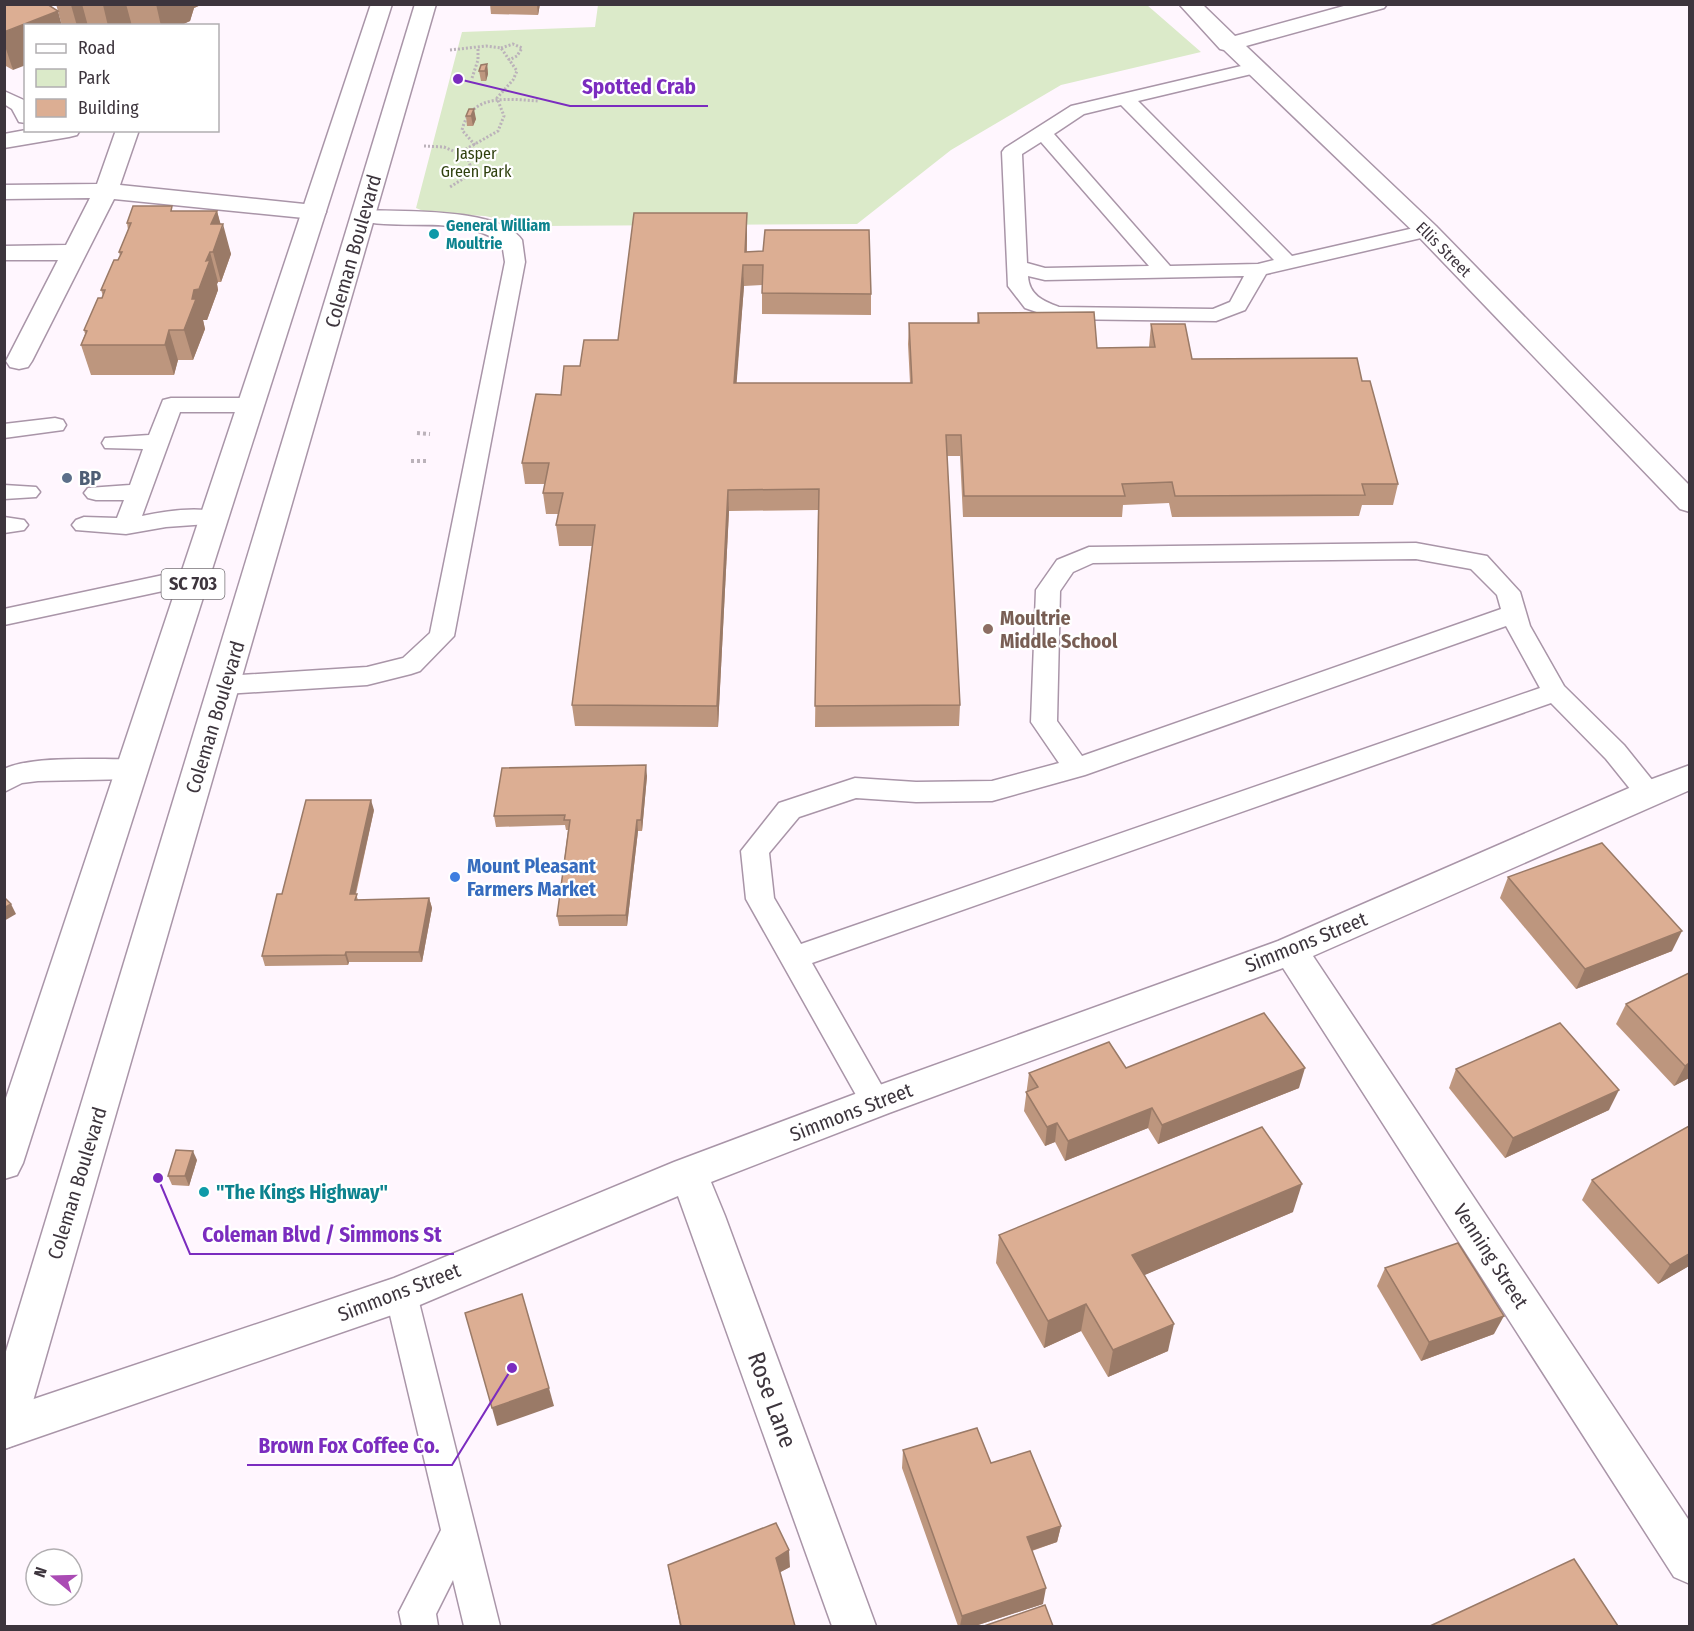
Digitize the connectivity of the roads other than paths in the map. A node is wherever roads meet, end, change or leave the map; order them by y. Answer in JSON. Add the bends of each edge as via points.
{"nodes":[{"id":1,"x":382,"y":4,"type":"edge"},
{"id":2,"x":426,"y":4,"type":"edge"},
{"id":3,"x":1189,"y":4,"type":"edge"},
{"id":4,"x":1377,"y":4,"type":"edge"},
{"id":5,"x":1228,"y":44,"type":"junction"},
{"id":6,"x":1254,"y":68,"type":"junction"},
{"id":7,"x":4,"y":96,"type":"edge"},
{"id":8,"x":1125,"y":99,"type":"junction"},
{"id":9,"x":24,"y":115,"type":"edge"},
{"id":10,"x":24,"y":131,"type":"edge"},
{"id":11,"x":127,"y":132,"type":"edge"},
{"id":12,"x":1043,"y":133,"type":"junction"},
{"id":13,"x":4,"y":141,"type":"edge"},
{"id":14,"x":106,"y":191,"type":"junction"},
{"id":15,"x":4,"y":192,"type":"edge"},
{"id":16,"x":314,"y":212,"type":"junction"},
{"id":17,"x":363,"y":216,"type":"junction"},
{"id":18,"x":1427,"y":231,"type":"junction"},
{"id":19,"x":75,"y":252,"type":"junction"},
{"id":20,"x":4,"y":254,"type":"edge"},
{"id":21,"x":1289,"y":264,"type":"junction"},
{"id":22,"x":1018,"y":267,"type":"junction"},
{"id":23,"x":1258,"y":270,"type":"junction"},
{"id":24,"x":1166,"y":272,"type":"junction"},
{"id":25,"x":19,"y":361,"type":"dead end"},
{"id":26,"x":251,"y":405,"type":"junction"},
{"id":27,"x":4,"y":431,"type":"edge"},
{"id":28,"x":116,"y":435,"type":"dead end"},
{"id":29,"x":160,"y":435,"type":"junction"},
{"id":30,"x":297,"y":441,"type":"junction"},
{"id":31,"x":4,"y":442,"type":"edge"},
{"id":32,"x":4,"y":492,"type":"edge"},
{"id":33,"x":28,"y":492,"type":"dead end"},
{"id":34,"x":139,"y":492,"type":"junction"},
{"id":35,"x":96,"y":493,"type":"dead end"},
{"id":36,"x":1689,"y":503,"type":"edge"},
{"id":37,"x":214,"y":518,"type":"junction"},
{"id":38,"x":84,"y":525,"type":"dead end"},
{"id":39,"x":126,"y":526,"type":"junction"},
{"id":40,"x":196,"y":576,"type":"junction"},
{"id":41,"x":1516,"y":613,"type":"junction"},
{"id":42,"x":4,"y":617,"type":"edge"},
{"id":43,"x":225,"y":685,"type":"junction"},
{"id":44,"x":1555,"y":692,"type":"junction"},
{"id":45,"x":1076,"y":768,"type":"junction"},
{"id":46,"x":133,"y":769,"type":"junction"},
{"id":47,"x":1689,"y":777,"type":"edge"},
{"id":48,"x":4,"y":782,"type":"edge"},
{"id":49,"x":1648,"y":793,"type":"junction"},
{"id":50,"x":1290,"y":951,"type":"junction"},
{"id":51,"x":794,"y":958,"type":"junction"},
{"id":52,"x":876,"y":1102,"type":"junction"},
{"id":53,"x":4,"y":1163,"type":"edge"},
{"id":54,"x":688,"y":1174,"type":"junction"},
{"id":55,"x":401,"y":1294,"type":"junction"},
{"id":56,"x":5,"y":1429,"type":"edge"},
{"id":57,"x":459,"y":1531,"type":"junction"},
{"id":58,"x":1689,"y":1562,"type":"edge"},
{"id":59,"x":420,"y":1626,"type":"edge"},
{"id":60,"x":482,"y":1626,"type":"edge"},
{"id":61,"x":854,"y":1626,"type":"edge"}],
"edges":[{"from":1,"to":16,"type":"street","number":"SC 703"},
{"from":2,"to":17,"type":"street","name":"Coleman Boulevard","number":"SC 703"},
{"from":3,"to":5,"type":"street","name":"Ellis Street"},
{"from":4,"to":5,"type":"street"},
{"from":5,"to":6,"type":"street","name":"Ellis Street"},
{"from":6,"to":8,"type":"lane"},
{"from":6,"to":18,"type":"street","name":"Ellis Street"},
{"from":7,"to":9,"type":"lane","via":[[20,106]]},
{"from":8,"to":12,"type":"lane","via":[[1078,110]]},
{"from":8,"to":21,"type":"lane"},
{"from":10,"to":13,"type":"street"},
{"from":11,"to":14,"type":"street"},
{"from":12,"to":22,"type":"lane","via":[[1012,152]]},
{"from":12,"to":24,"type":"lane"},
{"from":14,"to":15,"type":"street"},
{"from":14,"to":16,"type":"street"},
{"from":14,"to":19,"type":"street"},
{"from":16,"to":26,"type":"street","number":"SC 703"},
{"from":16,"to":30,"type":"street","via":[[338,231],[302,353]]},
{"from":17,"to":30,"type":"street","name":"Coleman Boulevard","number":"SC 703"},
{"from":17,"to":43,"type":"lane","via":[[470,221],[494,228],[512,240],[515,262],[442,636],[411,665],[367,676]]},
{"from":18,"to":21,"type":"lane"},
{"from":18,"to":36,"type":"street","name":"Ellis Street"},
{"from":19,"to":20,"type":"street"},
{"from":19,"to":25,"type":"street"},
{"from":21,"to":23,"type":"lane"},
{"from":22,"to":23,"type":"lane","via":[[1018,286],[1032,304],[1057,312],[1204,315],[1216,315],[1238,306]]},
{"from":22,"to":24,"type":"lane","via":[[1045,274]]},
{"from":23,"to":24,"type":"lane"},
{"from":26,"to":29,"type":"lane","via":[[171,405]]},
{"from":26,"to":37,"type":"street","number":"SC 703"},
{"from":27,"to":31,"type":"lane","via":[[51,434]]},
{"from":28,"to":29,"type":"lane"},
{"from":29,"to":34,"type":"lane"},
{"from":30,"to":43,"type":"street","name":"Coleman Boulevard","number":"SC 703"},
{"from":32,"to":33,"type":"lane"},
{"from":34,"to":35,"type":"lane"},
{"from":34,"to":39,"type":"lane"},
{"from":37,"to":39,"type":"lane","via":[[166,519]]},
{"from":37,"to":40,"type":"street","number":"SC 703"},
{"from":38,"to":39,"type":"lane"},
{"from":40,"to":42,"type":"lane"},
{"from":40,"to":46,"type":"street","number":"SC 703"},
{"from":41,"to":44,"type":"lane","via":[[1518,626]]},
{"from":41,"to":45,"type":"lane"},
{"from":41,"to":45,"type":"lane","via":[[1508,592],[1479,562],[1416,551],[1089,555],[1065,566],[1048,590],[1044,722]]},
{"from":43,"to":56,"type":"street","name":"Coleman Boulevard","number":"SC 703"},
{"from":44,"to":49,"type":"lane","via":[[1615,752]]},
{"from":44,"to":51,"type":"lane"},
{"from":45,"to":51,"type":"lane","via":[[992,791],[855,788],[789,810],[755,851],[760,899]]},
{"from":46,"to":48,"type":"lane","via":[[38,771],[16,774]]},
{"from":46,"to":53,"type":"street","number":"SC 703"},
{"from":47,"to":49,"type":"street","name":"Simmons Street"},
{"from":49,"to":50,"type":"street","name":"Simmons Street"},
{"from":50,"to":52,"type":"street","name":"Simmons Street"},
{"from":50,"to":58,"type":"street","name":"Venning Street"},
{"from":51,"to":52,"type":"lane"},
{"from":52,"to":54,"type":"street","name":"Simmons Street"},
{"from":54,"to":55,"type":"street","name":"Simmons Street"},
{"from":54,"to":61,"type":"street","name":"Rose Lane"},
{"from":55,"to":56,"type":"street","name":"Simmons Street"},
{"from":55,"to":57,"type":"lane"},
{"from":57,"to":59,"type":"lane","via":[[417,1612]]},
{"from":57,"to":60,"type":"lane"}]}
